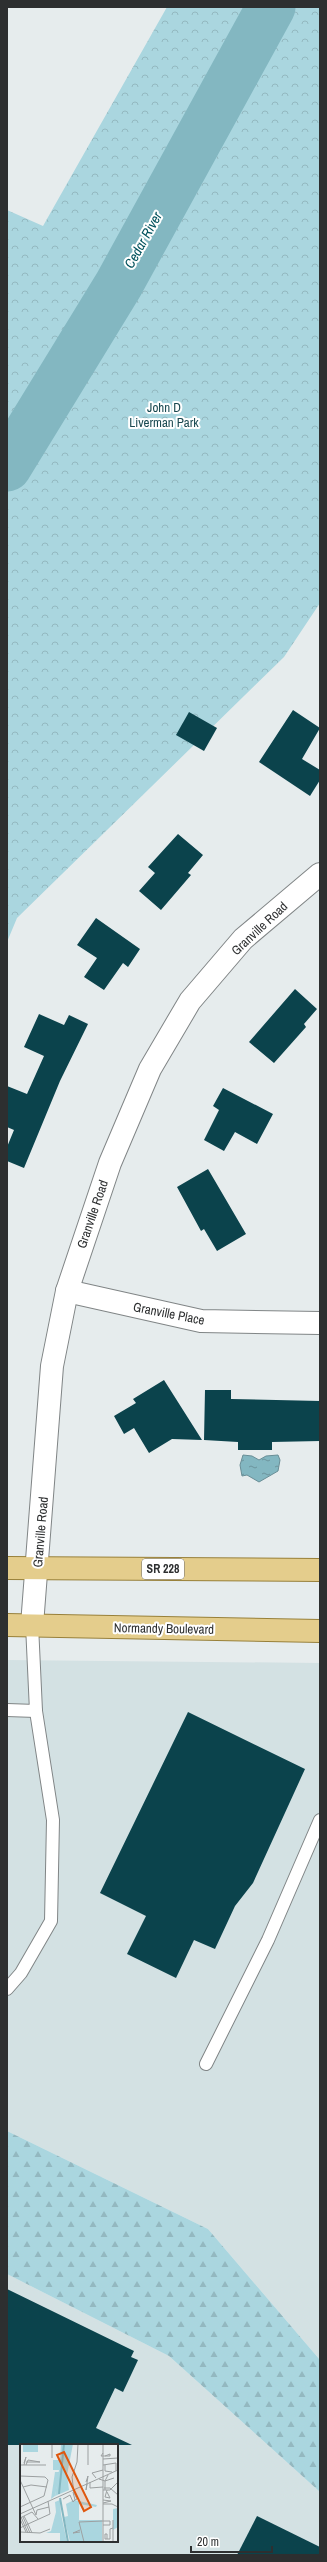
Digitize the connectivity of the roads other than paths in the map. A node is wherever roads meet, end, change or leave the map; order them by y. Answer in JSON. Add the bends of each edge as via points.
{"nodes":[{"id":1,"x":320,"y":874,"type":"edge"},
{"id":2,"x":67,"y":1291,"type":"junction"},
{"id":3,"x":320,"y":1323,"type":"edge"},
{"id":4,"x":7,"y":1568,"type":"edge"},
{"id":5,"x":37,"y":1568,"type":"junction"},
{"id":6,"x":320,"y":1570,"type":"edge"},
{"id":7,"x":7,"y":1625,"type":"edge"},
{"id":8,"x":32,"y":1625,"type":"junction"},
{"id":9,"x":320,"y":1631,"type":"edge"},
{"id":10,"x":7,"y":1710,"type":"edge"},
{"id":11,"x":36,"y":1711,"type":"junction"},
{"id":12,"x":320,"y":1820,"type":"edge"},
{"id":13,"x":7,"y":1988,"type":"edge"},
{"id":14,"x":206,"y":2064,"type":"dead end"}],
"edges":[{"from":1,"to":2,"type":"street","name":"Granville Road","via":[[243,939],[190,1001],[147,1076],[110,1163]]},
{"from":2,"to":3,"type":"street","name":"Granville Place","via":[[201,1321]]},
{"from":2,"to":5,"type":"street","name":"Granville Road","via":[[52,1366]]},
{"from":4,"to":5,"type":"main road","number":"SR 228"},
{"from":5,"to":6,"type":"main road","number":"SR 228"},
{"from":5,"to":8,"type":"street","name":"Granville Road"},
{"from":7,"to":8,"type":"main road","name":"Normandy Boulevard"},
{"from":8,"to":9,"type":"main road","name":"Normandy Boulevard"},
{"from":8,"to":11,"type":"lane"},
{"from":10,"to":11,"type":"lane"},
{"from":11,"to":13,"type":"lane","via":[[53,1820],[51,1921],[21,1973]]},
{"from":12,"to":14,"type":"lane","via":[[268,1940]]}]}
